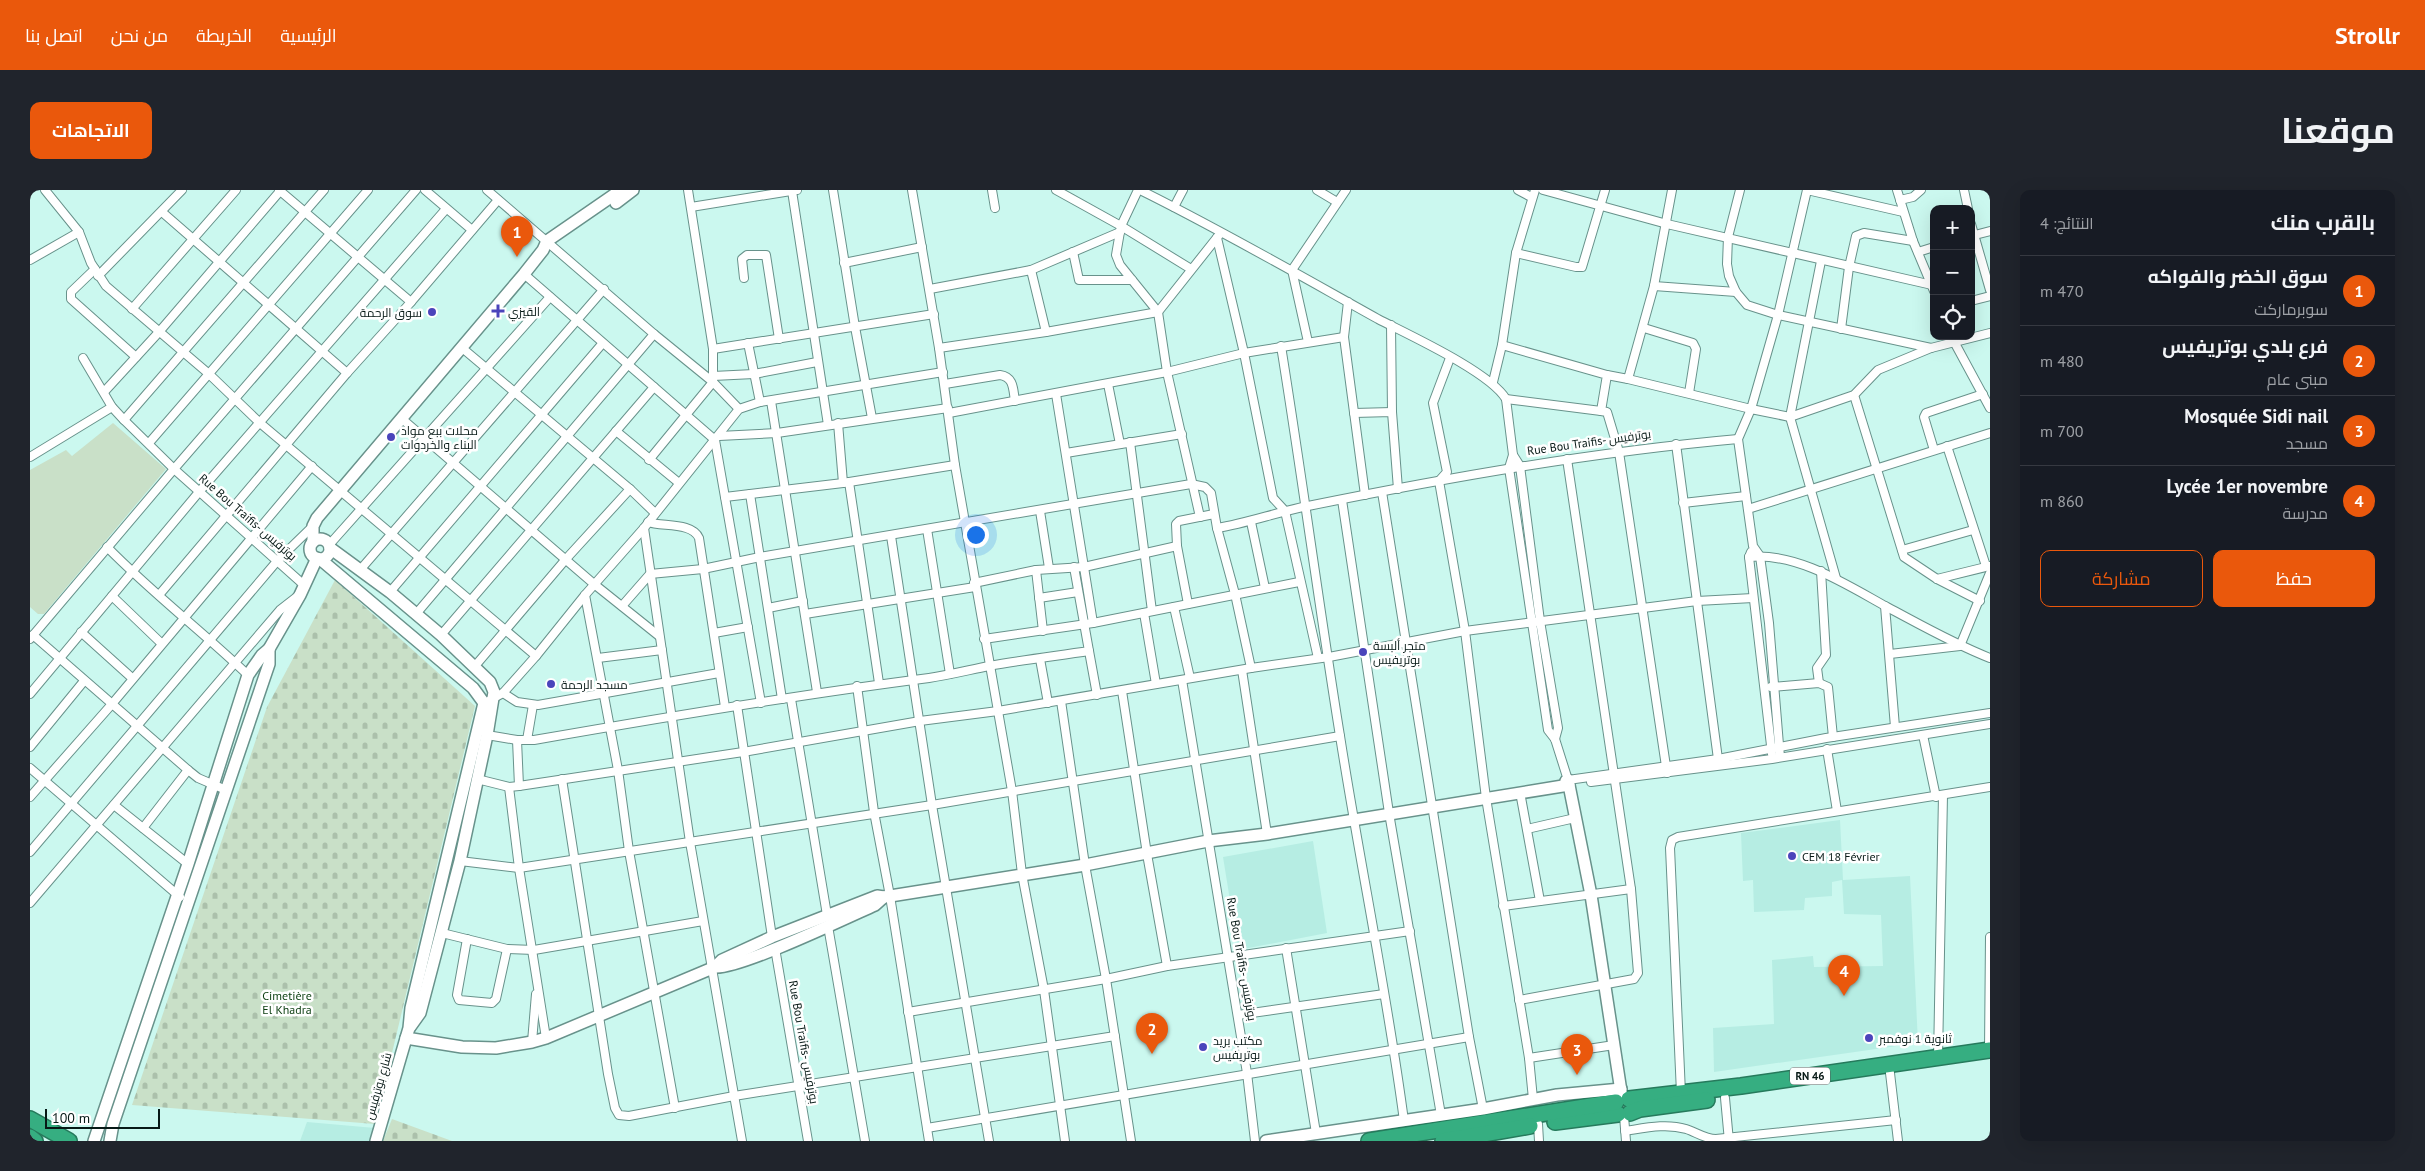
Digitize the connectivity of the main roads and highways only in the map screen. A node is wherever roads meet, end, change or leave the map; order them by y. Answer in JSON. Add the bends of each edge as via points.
{"nodes":[{"id":1,"x":1990,"y":1050,"type":"edge"},
{"id":2,"x":1990,"y":1061,"type":"edge"},
{"id":3,"x":1623,"y":1108,"type":"junction"},
{"id":4,"x":30,"y":1119,"type":"edge"},
{"id":5,"x":30,"y":1137,"type":"edge"},
{"id":6,"x":35,"y":1141,"type":"edge"},
{"id":7,"x":69,"y":1141,"type":"edge"},
{"id":8,"x":1369,"y":1141,"type":"edge"},
{"id":9,"x":1443,"y":1141,"type":"edge"}],
"edges":[{"from":1,"to":3,"type":"highway","number":"RN 46","via":[[1681,1093]]},
{"from":2,"to":3,"type":"highway","number":"RN 46","via":[[1640,1109]]},
{"from":3,"to":8,"type":"highway","number":"RN 46"},
{"from":3,"to":9,"type":"highway","number":"RN 46"},
{"from":4,"to":7,"type":"highway"},
{"from":5,"to":6,"type":"highway"}]}
